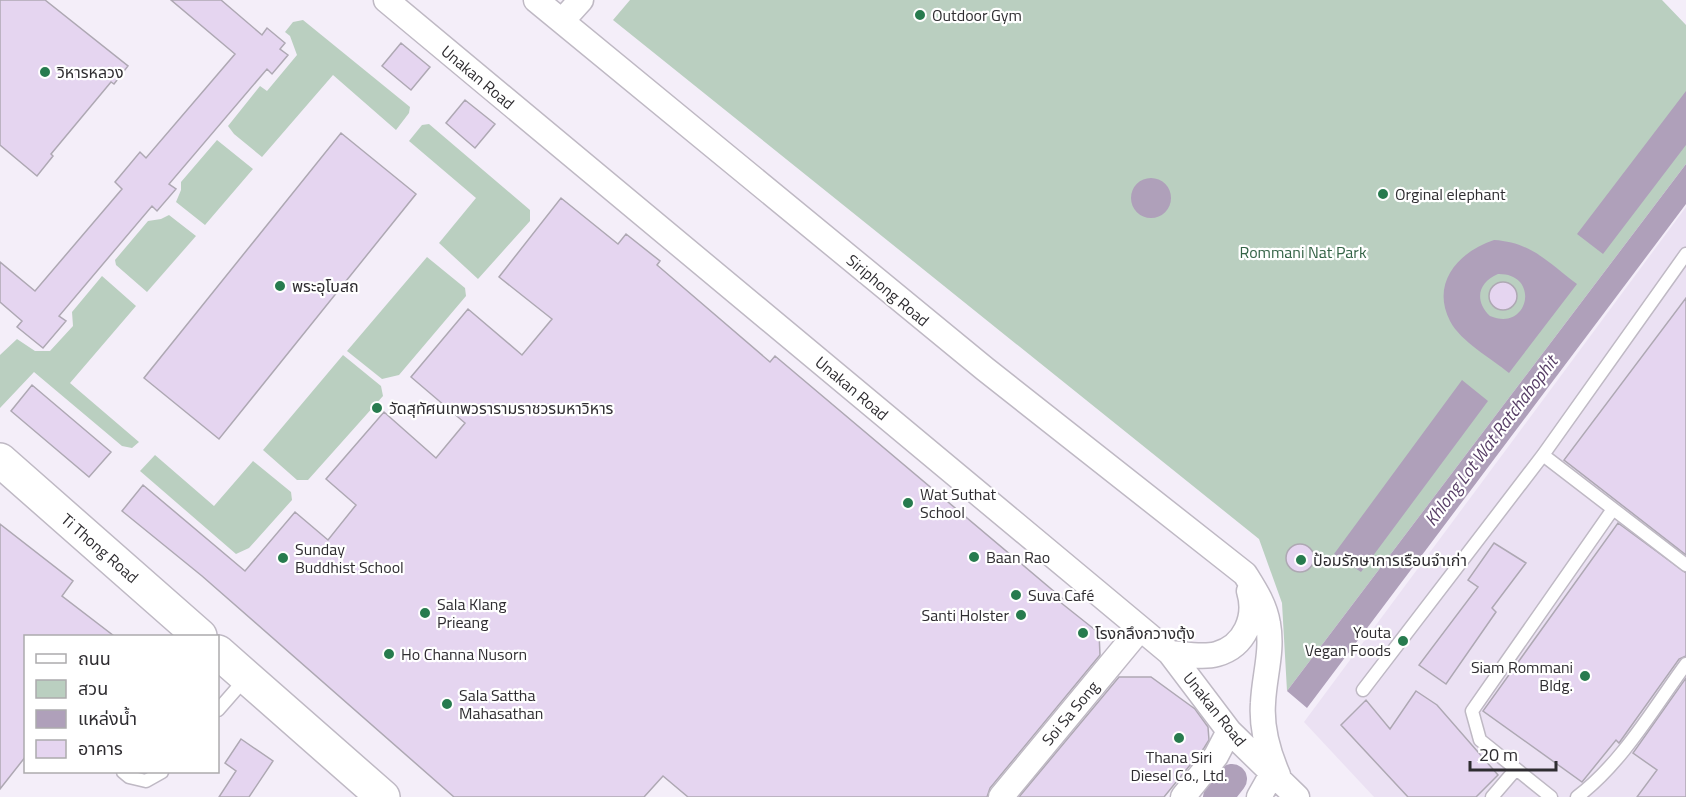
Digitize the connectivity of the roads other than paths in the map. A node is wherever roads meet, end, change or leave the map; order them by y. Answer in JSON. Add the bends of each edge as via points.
{"nodes":[{"id":1,"x":386,"y":0,"type":"edge"},
{"id":2,"x":536,"y":0,"type":"edge"},
{"id":3,"x":581,"y":0,"type":"edge"},
{"id":4,"x":562,"y":21,"type":"junction"},
{"id":5,"x":1686,"y":254,"type":"edge"},
{"id":6,"x":1543,"y":455,"type":"junction"},
{"id":7,"x":0,"y":460,"type":"edge"},
{"id":8,"x":1613,"y":509,"type":"junction"},
{"id":9,"x":1686,"y":565,"type":"edge"},
{"id":10,"x":1245,"y":574,"type":"junction"},
{"id":11,"x":1140,"y":629,"type":"junction"},
{"id":12,"x":189,"y":633,"type":"edge"},
{"id":13,"x":219,"y":653,"type":"edge"},
{"id":14,"x":1170,"y":653,"type":"junction"},
{"id":15,"x":1686,"y":664,"type":"edge"},
{"id":16,"x":247,"y":677,"type":"junction"},
{"id":17,"x":1362,"y":690,"type":"dead end"},
{"id":18,"x":219,"y":709,"type":"edge"},
{"id":19,"x":1229,"y":731,"type":"junction"},
{"id":20,"x":1516,"y":769,"type":"junction"},
{"id":21,"x":125,"y":773,"type":"edge"},
{"id":22,"x":159,"y":773,"type":"edge"},
{"id":23,"x":1283,"y":784,"type":"edge"},
{"id":24,"x":383,"y":797,"type":"edge"},
{"id":25,"x":1000,"y":797,"type":"edge"},
{"id":26,"x":1183,"y":797,"type":"edge"},
{"id":27,"x":1259,"y":797,"type":"edge"},
{"id":28,"x":1492,"y":797,"type":"edge"},
{"id":29,"x":1551,"y":797,"type":"edge"},
{"id":30,"x":1577,"y":797,"type":"edge"}],
"edges":[{"from":1,"to":11,"type":"street","name":"Unakan Road"},
{"from":2,"to":4,"type":"street","name":"Siriphong Road"},
{"from":3,"to":4,"type":"street"},
{"from":4,"to":10,"type":"street","name":"Siriphong Road","via":[[985,369]]},
{"from":5,"to":6,"type":"lane"},
{"from":6,"to":8,"type":"lane"},
{"from":6,"to":17,"type":"lane"},
{"from":7,"to":12,"type":"main road","name":"Ti Thong Road"},
{"from":8,"to":9,"type":"lane"},
{"from":8,"to":20,"type":"lane","via":[[1473,711],[1480,740]]},
{"from":10,"to":14,"type":"street","via":[[1254,606],[1244,634],[1232,648],[1215,655]]},
{"from":10,"to":23,"type":"street","name":"Siriphong Road","via":[[1262,601],[1268,623],[1270,642],[1262,725],[1268,751]]},
{"from":11,"to":14,"type":"street","name":"Unakan Road"},
{"from":11,"to":25,"type":"street","name":"Soi Sa Song"},
{"from":13,"to":16,"type":"main road"},
{"from":14,"to":19,"type":"street","name":"Unakan Road"},
{"from":15,"to":30,"type":"lane","via":[[1615,761]]},
{"from":16,"to":18,"type":"lane"},
{"from":16,"to":24,"type":"main road"},
{"from":19,"to":23,"type":"street","name":"Unakan Road"},
{"from":19,"to":26,"type":"street","via":[[1216,756]]},
{"from":20,"to":28,"type":"lane"},
{"from":20,"to":29,"type":"lane"},
{"from":21,"to":22,"type":"lane","via":[[146,781]]},
{"from":23,"to":27,"type":"street"}]}
